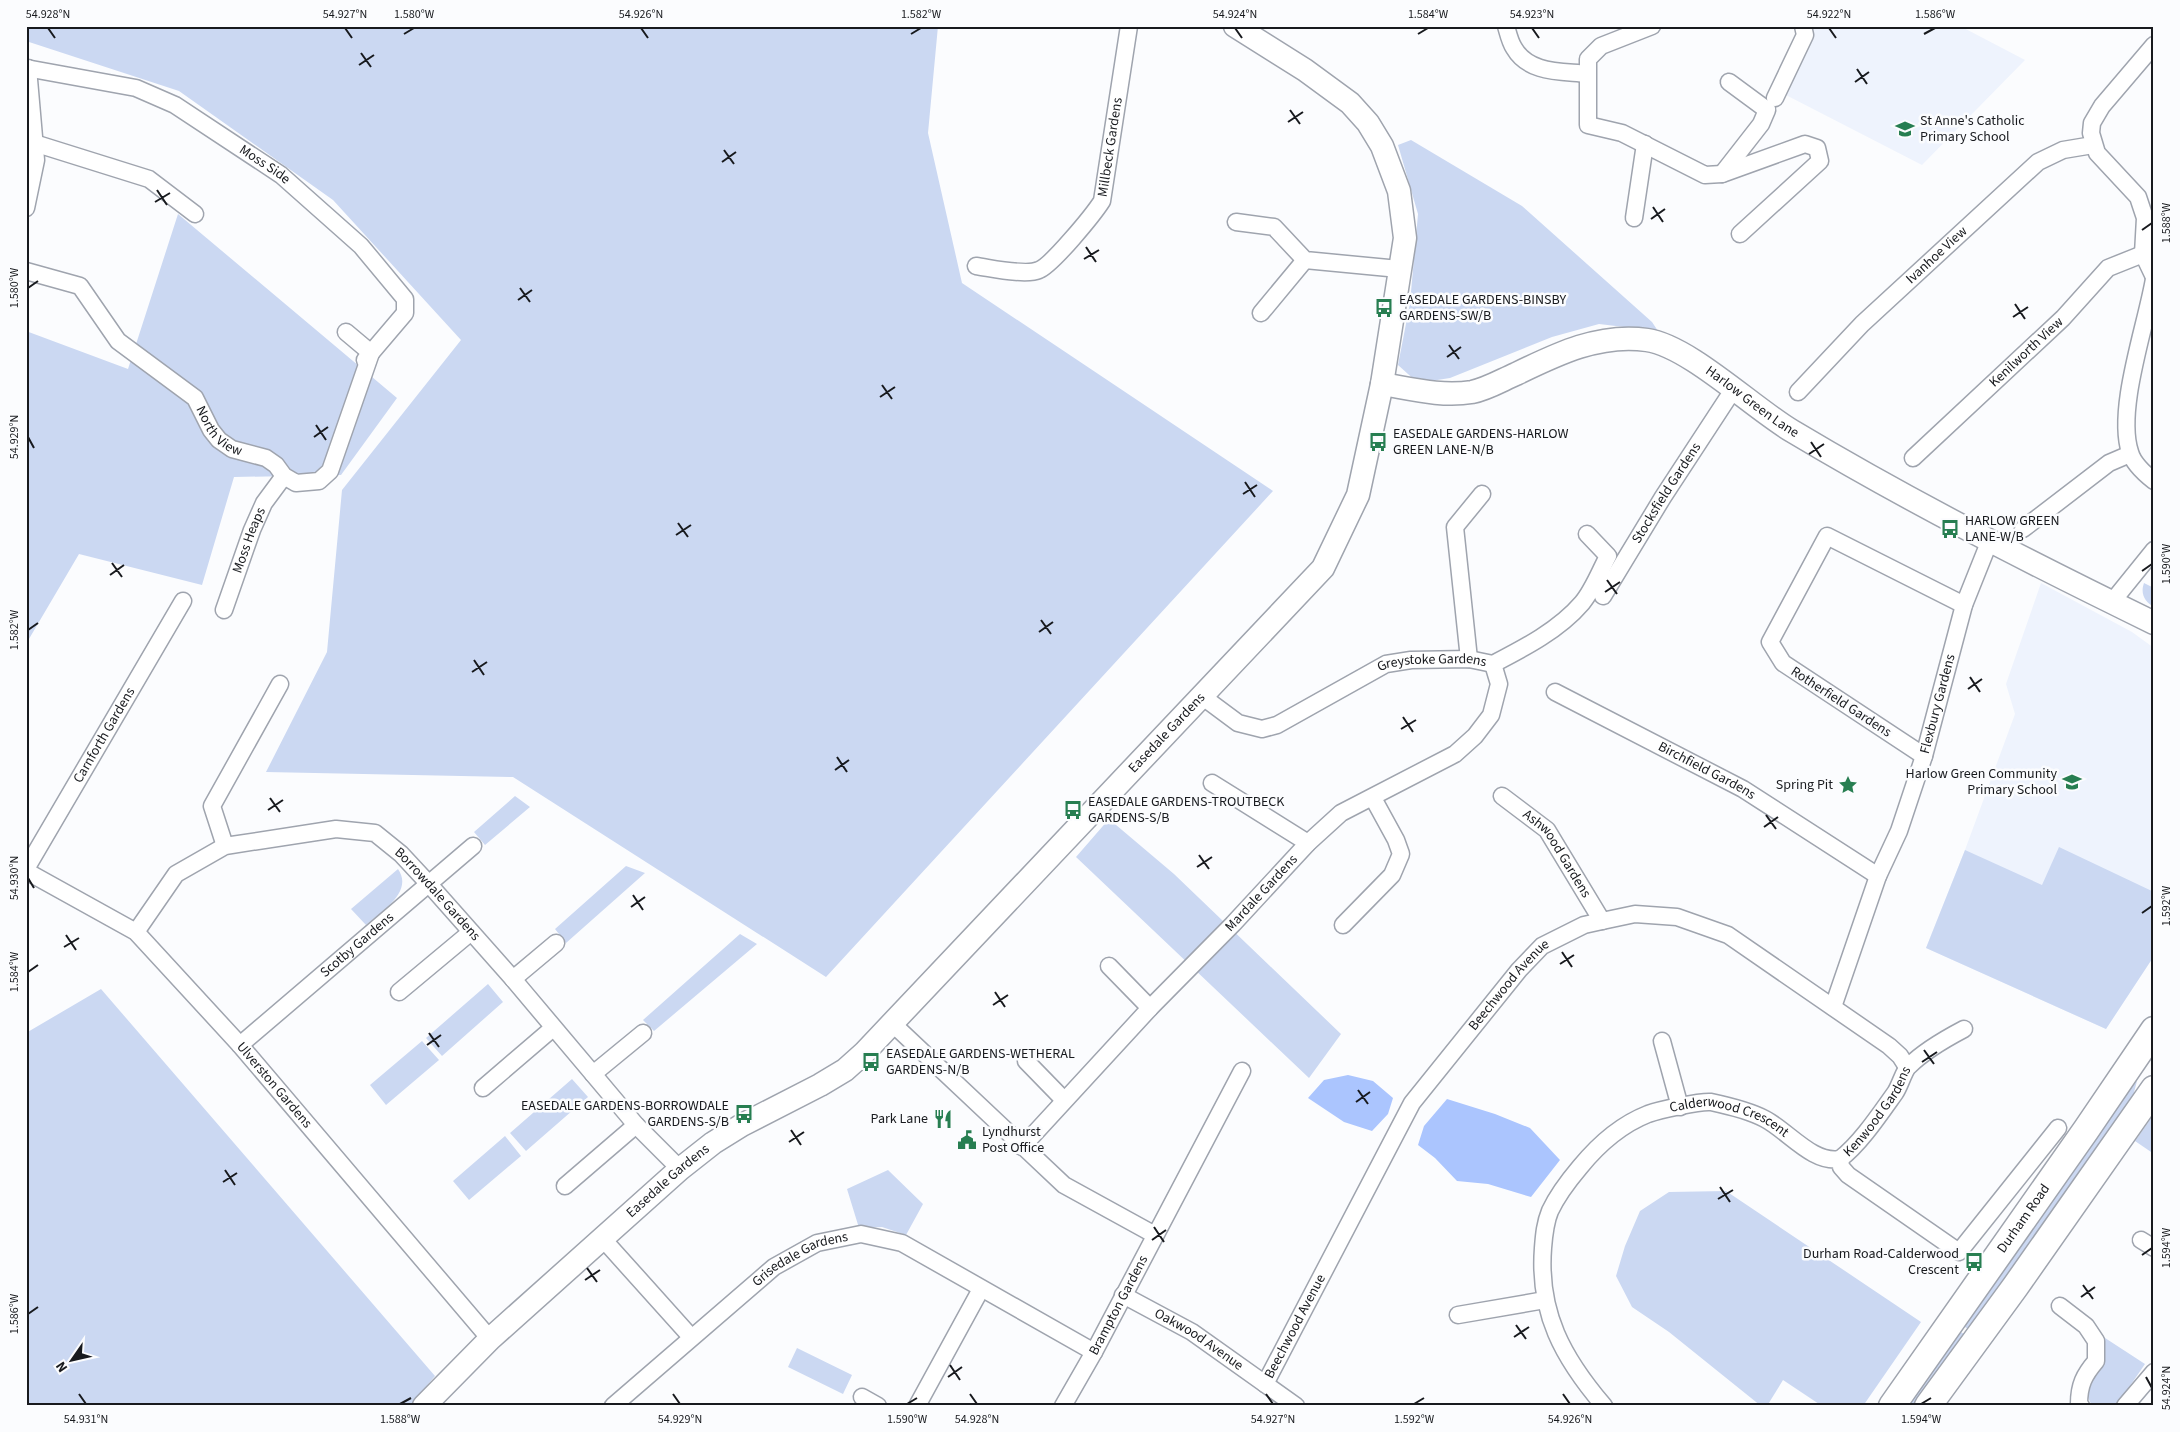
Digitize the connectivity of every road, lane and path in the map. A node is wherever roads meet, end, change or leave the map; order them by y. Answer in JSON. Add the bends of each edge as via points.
{"nodes":[{"id":1,"x":1129,"y":26,"type":"edge"},
{"id":2,"x":1235,"y":26,"type":"edge"},
{"id":3,"x":1506,"y":26,"type":"edge"},
{"id":4,"x":1652,"y":26,"type":"edge"},
{"id":5,"x":1803,"y":26,"type":"edge"},
{"id":6,"x":2154,"y":44,"type":"edge"},
{"id":7,"x":27,"y":68,"type":"edge"},
{"id":8,"x":1587,"y":74,"type":"junction"},
{"id":9,"x":1728,"y":82,"type":"dead end"},
{"id":10,"x":1775,"y":98,"type":"dead end"},
{"id":11,"x":34,"y":143,"type":"junction"},
{"id":12,"x":1644,"y":144,"type":"junction"},
{"id":13,"x":2093,"y":145,"type":"junction"},
{"id":14,"x":1722,"y":174,"type":"junction"},
{"id":15,"x":26,"y":208,"type":"edge"},
{"id":16,"x":195,"y":214,"type":"dead end"},
{"id":17,"x":1634,"y":218,"type":"dead end"},
{"id":18,"x":1236,"y":222,"type":"dead end"},
{"id":19,"x":1740,"y":234,"type":"dead end"},
{"id":20,"x":2143,"y":254,"type":"junction"},
{"id":21,"x":1305,"y":260,"type":"junction"},
{"id":22,"x":976,"y":266,"type":"dead end"},
{"id":23,"x":1399,"y":269,"type":"junction"},
{"id":24,"x":26,"y":271,"type":"edge"},
{"id":25,"x":2154,"y":278,"type":"edge"},
{"id":26,"x":1261,"y":312,"type":"dead end"},
{"id":27,"x":346,"y":332,"type":"dead end"},
{"id":28,"x":368,"y":357,"type":"junction"},
{"id":29,"x":1382,"y":384,"type":"junction"},
{"id":30,"x":1734,"y":390,"type":"junction"},
{"id":31,"x":1798,"y":392,"type":"dead end"},
{"id":32,"x":2130,"y":454,"type":"junction"},
{"id":33,"x":1913,"y":458,"type":"dead end"},
{"id":34,"x":284,"y":476,"type":"junction"},
{"id":35,"x":2154,"y":482,"type":"edge"},
{"id":36,"x":1482,"y":494,"type":"dead end"},
{"id":37,"x":2024,"y":529,"type":"dead end"},
{"id":38,"x":1587,"y":534,"type":"dead end"},
{"id":39,"x":1990,"y":540,"type":"junction"},
{"id":40,"x":2154,"y":550,"type":"edge"},
{"id":41,"x":1603,"y":596,"type":"dead end"},
{"id":42,"x":183,"y":601,"type":"dead end"},
{"id":43,"x":2112,"y":602,"type":"junction"},
{"id":44,"x":1964,"y":605,"type":"junction"},
{"id":45,"x":224,"y":610,"type":"dead end"},
{"id":46,"x":2154,"y":623,"type":"edge"},
{"id":47,"x":1469,"y":659,"type":"junction"},
{"id":48,"x":1493,"y":664,"type":"junction"},
{"id":49,"x":280,"y":684,"type":"dead end"},
{"id":50,"x":1555,"y":692,"type":"dead end"},
{"id":51,"x":1203,"y":697,"type":"junction"},
{"id":52,"x":1924,"y":756,"type":"junction"},
{"id":53,"x":1212,"y":783,"type":"dead end"},
{"id":54,"x":1502,"y":796,"type":"dead end"},
{"id":55,"x":1373,"y":798,"type":"junction"},
{"id":56,"x":1308,"y":843,"type":"junction"},
{"id":57,"x":225,"y":846,"type":"junction"},
{"id":58,"x":473,"y":846,"type":"dead end"},
{"id":59,"x":26,"y":870,"type":"edge"},
{"id":60,"x":1878,"y":876,"type":"junction"},
{"id":61,"x":428,"y":883,"type":"junction"},
{"id":62,"x":1602,"y":921,"type":"junction"},
{"id":63,"x":1343,"y":925,"type":"dead end"},
{"id":64,"x":136,"y":932,"type":"junction"},
{"id":65,"x":471,"y":932,"type":"junction"},
{"id":66,"x":556,"y":943,"type":"dead end"},
{"id":67,"x":1109,"y":966,"type":"dead end"},
{"id":68,"x":513,"y":979,"type":"junction"},
{"id":69,"x":398,"y":992,"type":"dead end"},
{"id":70,"x":1833,"y":1007,"type":"junction"},
{"id":71,"x":1150,"y":1008,"type":"junction"},
{"id":72,"x":893,"y":1024,"type":"junction"},
{"id":73,"x":553,"y":1028,"type":"junction"},
{"id":74,"x":1964,"y":1029,"type":"dead end"},
{"id":75,"x":2154,"y":1030,"type":"edge"},
{"id":76,"x":643,"y":1033,"type":"dead end"},
{"id":77,"x":1662,"y":1041,"type":"dead end"},
{"id":78,"x":240,"y":1046,"type":"junction"},
{"id":79,"x":1026,"y":1061,"type":"dead end"},
{"id":80,"x":1907,"y":1067,"type":"junction"},
{"id":81,"x":1242,"y":1071,"type":"dead end"},
{"id":82,"x":593,"y":1074,"type":"junction"},
{"id":83,"x":483,"y":1088,"type":"dead end"},
{"id":84,"x":2154,"y":1089,"type":"edge"},
{"id":85,"x":1064,"y":1100,"type":"junction"},
{"id":86,"x":1680,"y":1107,"type":"junction"},
{"id":87,"x":636,"y":1125,"type":"junction"},
{"id":88,"x":2058,"y":1128,"type":"dead end"},
{"id":89,"x":1022,"y":1147,"type":"junction"},
{"id":90,"x":1840,"y":1159,"type":"junction"},
{"id":91,"x":680,"y":1169,"type":"junction"},
{"id":92,"x":565,"y":1186,"type":"dead end"},
{"id":93,"x":1155,"y":1235,"type":"junction"},
{"id":94,"x":603,"y":1239,"type":"junction"},
{"id":95,"x":981,"y":1289,"type":"junction"},
{"id":96,"x":1123,"y":1295,"type":"junction"},
{"id":97,"x":1545,"y":1300,"type":"junction"},
{"id":98,"x":2060,"y":1306,"type":"dead end"},
{"id":99,"x":1458,"y":1315,"type":"dead end"},
{"id":100,"x":691,"y":1337,"type":"junction"},
{"id":101,"x":490,"y":1339,"type":"junction"},
{"id":102,"x":1094,"y":1352,"type":"junction"},
{"id":103,"x":2154,"y":1372,"type":"edge"},
{"id":104,"x":1264,"y":1384,"type":"junction"},
{"id":105,"x":862,"y":1397,"type":"dead end"},
{"id":106,"x":424,"y":1406,"type":"edge"},
{"id":107,"x":613,"y":1406,"type":"edge"},
{"id":108,"x":878,"y":1406,"type":"edge"},
{"id":109,"x":917,"y":1406,"type":"edge"},
{"id":110,"x":1063,"y":1406,"type":"edge"},
{"id":111,"x":1296,"y":1406,"type":"edge"},
{"id":112,"x":1604,"y":1406,"type":"edge"},
{"id":113,"x":1892,"y":1406,"type":"edge"},
{"id":114,"x":1928,"y":1406,"type":"edge"},
{"id":115,"x":2081,"y":1406,"type":"edge"},
{"id":116,"x":2125,"y":1406,"type":"edge"}],
"edges":[{"from":1,"to":22,"type":"street","name":"Millbeck Gardens","via":[[1102,201],[1092,218],[1039,270],[1029,272]]},
{"from":2,"to":23,"type":"street","name":"Easedale Gardens","via":[[1313,76],[1350,104],[1368,123],[1382,146],[1399,191],[1405,238]]},
{"from":3,"to":8,"type":"street","via":[[1513,48],[1523,60],[1540,69]]},
{"from":4,"to":8,"type":"street","via":[[1601,46],[1588,59]]},
{"from":5,"to":10,"type":"street","via":[[1804,34]]},
{"from":6,"to":13,"type":"street","via":[[2096,115],[2092,123]]},
{"from":7,"to":11,"type":"street"},
{"from":7,"to":28,"type":"street","name":"Moss Side","via":[[136,88],[175,105],[281,175],[361,246],[404,298],[405,313]]},
{"from":8,"to":12,"type":"street","via":[[1588,125],[1622,133]]},
{"from":9,"to":14,"type":"street","via":[[1766,110],[1761,124]]},
{"from":11,"to":15,"type":"street","via":[[36,160]]},
{"from":11,"to":16,"type":"street","via":[[150,179]]},
{"from":12,"to":14,"type":"street","via":[[1705,175]]},
{"from":12,"to":17,"type":"street"},
{"from":13,"to":20,"type":"street","via":[[2138,198],[2145,218]]},
{"from":13,"to":31,"type":"street","name":"Ivanhoe View","via":[[2063,150],[2038,162],[1862,324]]},
{"from":14,"to":19,"type":"street","via":[[1805,144],[1816,148],[1820,161]]},
{"from":18,"to":21,"type":"street","via":[[1274,227]]},
{"from":20,"to":25,"type":"street"},
{"from":20,"to":33,"type":"street","name":"Kenilworth View","via":[[2108,268],[2063,318]]},
{"from":21,"to":23,"type":"street"},
{"from":21,"to":26,"type":"street"},
{"from":23,"to":29,"type":"street","name":"Easedale Gardens"},
{"from":24,"to":34,"type":"street","name":"North View","via":[[80,286],[118,341],[195,398],[219,440],[232,449],[266,458]]},
{"from":25,"to":32,"type":"street","via":[[2130,387],[2126,434]]},
{"from":27,"to":28,"type":"street"},
{"from":28,"to":34,"type":"street","via":[[330,471],[319,480],[310,482],[296,483]]},
{"from":29,"to":30,"type":"street","name":"Harlow Green Lane","via":[[1441,394],[1473,392],[1587,343],[1622,338],[1660,343]]},
{"from":29,"to":51,"type":"street","name":"Easedale Gardens","via":[[1358,495],[1324,568]]},
{"from":30,"to":39,"type":"street","name":"Harlow Green Lane","via":[[1788,429],[1866,475]]},
{"from":30,"to":41,"type":"street","name":"Stocksfield Gardens"},
{"from":32,"to":35,"type":"street"},
{"from":32,"to":37,"type":"street","via":[[2110,463]]},
{"from":34,"to":45,"type":"street","name":"Moss Heaps","via":[[264,503]]},
{"from":36,"to":47,"type":"street","via":[[1454,527]]},
{"from":38,"to":48,"type":"street","name":"Greystoke Gardens","via":[[1608,556],[1583,602],[1569,617]]},
{"from":39,"to":43,"type":"street","name":"Harlow Green Lane"},
{"from":39,"to":44,"type":"street","name":"Flexbury Gardens"},
{"from":40,"to":43,"type":"street"},
{"from":42,"to":59,"type":"street","name":"Carnforth Gardens"},
{"from":43,"to":46,"type":"street","name":"Harlow Green Lane"},
{"from":44,"to":52,"type":"street","name":"Flexbury Gardens"},
{"from":44,"to":52,"type":"street","name":"Rotherfield Gardens","via":[[1827,536],[1770,642],[1782,663]]},
{"from":47,"to":48,"type":"street","name":"Greystoke Gardens"},
{"from":47,"to":51,"type":"street","name":"Greystoke Gardens","via":[[1386,664],[1277,725],[1262,729],[1238,723]]},
{"from":48,"to":55,"type":"street","name":"Mardale Gardens","via":[[1499,684],[1491,716],[1475,736],[1455,754]]},
{"from":49,"to":57,"type":"street","via":[[212,806]]},
{"from":50,"to":60,"type":"street","name":"Birchfield Gardens","via":[[1743,789]]},
{"from":51,"to":72,"type":"street","name":"Easedale Gardens"},
{"from":52,"to":60,"type":"street","name":"Flexbury Gardens","via":[[1900,831]]},
{"from":53,"to":56,"type":"street"},
{"from":54,"to":62,"type":"street","name":"Ashwood Gardens","via":[[1548,830]]},
{"from":55,"to":56,"type":"street","name":"Mardale Gardens","via":[[1341,814]]},
{"from":55,"to":63,"type":"street","via":[[1400,854],[1392,875]]},
{"from":56,"to":71,"type":"street","name":"Mardale Gardens"},
{"from":57,"to":61,"type":"street","name":"Borrowdale Gardens","via":[[336,829],[375,833],[401,854]]},
{"from":57,"to":64,"type":"street","name":"Borrowdale Gardens","via":[[176,874]]},
{"from":58,"to":61,"type":"street","name":"Scotby Gardens"},
{"from":59,"to":64,"type":"street","name":"Ulverston Gardens"},
{"from":60,"to":70,"type":"street","name":"Flexbury Gardens"},
{"from":61,"to":65,"type":"street","name":"Borrowdale Gardens"},
{"from":61,"to":78,"type":"street","name":"Scotby Gardens"},
{"from":62,"to":70,"type":"street","name":"Beechwood Avenue","via":[[1635,914],[1677,916],[1728,935]]},
{"from":62,"to":104,"type":"street","name":"Beechwood Avenue","via":[[1584,925],[1542,946],[1412,1103]]},
{"from":64,"to":78,"type":"street","name":"Ulverston Gardens"},
{"from":65,"to":68,"type":"street","name":"Borrowdale Gardens"},
{"from":65,"to":69,"type":"street"},
{"from":66,"to":68,"type":"street"},
{"from":67,"to":71,"type":"street"},
{"from":68,"to":73,"type":"street","name":"Borrowdale Gardens"},
{"from":70,"to":80,"type":"street","name":"Beechwood Avenue","via":[[1889,1046]]},
{"from":71,"to":85,"type":"street","name":"Mardale Gardens"},
{"from":72,"to":89,"type":"street"},
{"from":72,"to":91,"type":"street","name":"Easedale Gardens","via":[[845,1070],[742,1125]]},
{"from":73,"to":82,"type":"street","name":"Borrowdale Gardens"},
{"from":73,"to":83,"type":"street"},
{"from":74,"to":80,"type":"street","name":"Kenwood Gardens"},
{"from":75,"to":113,"type":"main road","name":"Durham Road"},
{"from":76,"to":82,"type":"street"},
{"from":77,"to":86,"type":"street"},
{"from":78,"to":101,"type":"street","name":"Ulverston Gardens"},
{"from":79,"to":85,"type":"street"},
{"from":80,"to":90,"type":"street","name":"Kenwood Gardens","via":[[1895,1093]]},
{"from":81,"to":93,"type":"street","name":"Brampton Gardens"},
{"from":82,"to":87,"type":"street","name":"Borrowdale Gardens"},
{"from":84,"to":114,"type":"main road"},
{"from":85,"to":89,"type":"street","name":"Mardale Gardens"},
{"from":86,"to":90,"type":"street","name":"Calderwood Crescent","via":[[1709,1102],[1745,1112],[1764,1119],[1823,1159]]},
{"from":86,"to":97,"type":"street","name":"Calderwood Crescent","via":[[1648,1114],[1620,1129],[1596,1148],[1572,1177],[1545,1225],[1542,1268]]},
{"from":87,"to":91,"type":"street","name":"Borrowdale Gardens"},
{"from":87,"to":92,"type":"street"},
{"from":88,"to":90,"type":"street","via":[[1959,1252],[1848,1175]]},
{"from":89,"to":93,"type":"street","via":[[1064,1186]]},
{"from":91,"to":94,"type":"street","name":"Easedale Gardens"},
{"from":93,"to":96,"type":"street","name":"Brampton Gardens"},
{"from":94,"to":100,"type":"street"},
{"from":94,"to":101,"type":"street","name":"Easedale Gardens"},
{"from":95,"to":100,"type":"street","name":"Grisedale Gardens","via":[[902,1244],[861,1234],[816,1243],[774,1267]]},
{"from":95,"to":102,"type":"street","name":"Grisedale Gardens"},
{"from":95,"to":109,"type":"street"},
{"from":96,"to":102,"type":"street","name":"Brampton Gardens"},
{"from":96,"to":104,"type":"street","name":"Oakwood Avenue","via":[[1192,1332]]},
{"from":97,"to":99,"type":"street"},
{"from":97,"to":112,"type":"street","name":"Calderwood Crescent","via":[[1558,1337],[1586,1384]]},
{"from":98,"to":115,"type":"street","via":[[2086,1326],[2096,1341],[2096,1361],[2085,1373],[2079,1389]]},
{"from":100,"to":107,"type":"street","name":"Grisedale Gardens"},
{"from":101,"to":106,"type":"street","name":"Easedale Gardens"},
{"from":102,"to":110,"type":"street","name":"Brampton Gardens"},
{"from":103,"to":116,"type":"street"},
{"from":104,"to":111,"type":"street","name":"Oakwood Avenue"},
{"from":105,"to":108,"type":"street"}]}
